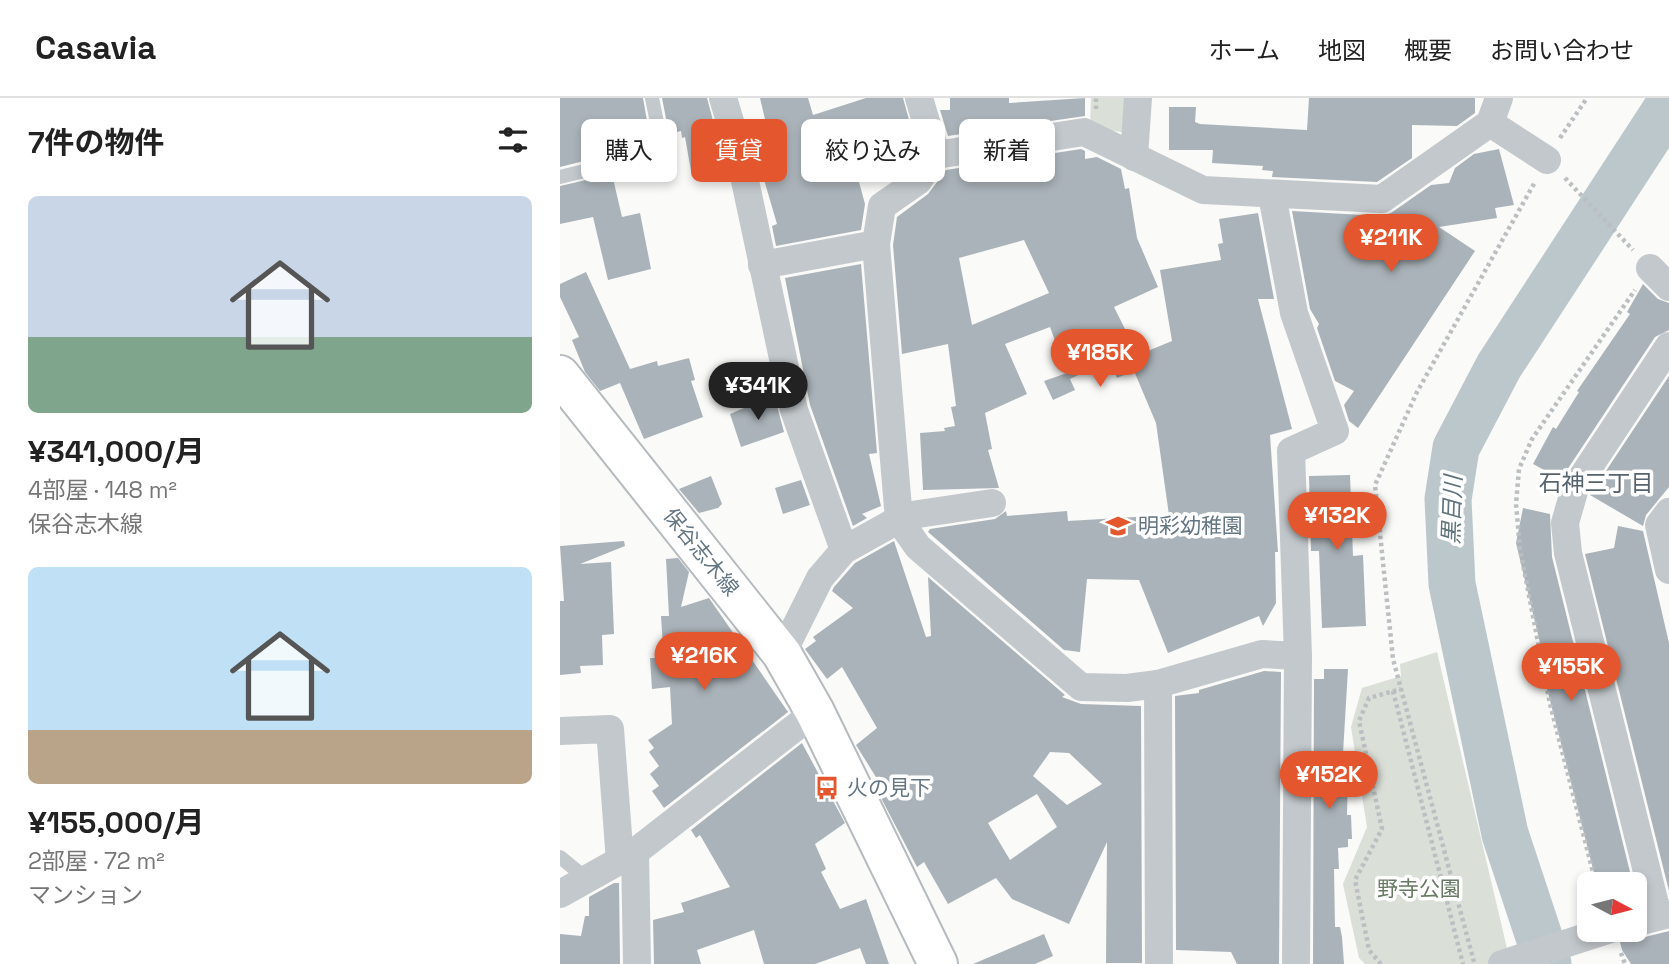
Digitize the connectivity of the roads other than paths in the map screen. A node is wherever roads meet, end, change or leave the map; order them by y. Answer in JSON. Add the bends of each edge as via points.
{"nodes":[{"id":1,"x":652,"y":98,"type":"edge"},
{"id":2,"x":723,"y":98,"type":"edge"},
{"id":3,"x":919,"y":98,"type":"edge"},
{"id":4,"x":1138,"y":98,"type":"edge"},
{"id":5,"x":1495,"y":110,"type":"edge"},
{"id":6,"x":925,"y":119,"type":"edge"},
{"id":7,"x":945,"y":154,"type":"edge"},
{"id":8,"x":1134,"y":157,"type":"junction"},
{"id":9,"x":1547,"y":160,"type":"road end"},
{"id":10,"x":560,"y":177,"type":"edge"},
{"id":11,"x":917,"y":182,"type":"edge"},
{"id":12,"x":1272,"y":195,"type":"junction"},
{"id":13,"x":876,"y":244,"type":"junction"},
{"id":14,"x":762,"y":265,"type":"junction"},
{"id":15,"x":1669,"y":345,"type":"edge"},
{"id":16,"x":560,"y":375,"type":"edge"},
{"id":17,"x":992,"y":503,"type":"dead end"},
{"id":18,"x":1669,"y":513,"type":"edge"},
{"id":19,"x":899,"y":520,"type":"junction"},
{"id":20,"x":844,"y":550,"type":"junction"},
{"id":21,"x":1669,"y":570,"type":"edge"},
{"id":22,"x":782,"y":654,"type":"junction"},
{"id":23,"x":1298,"y":656,"type":"junction"},
{"id":24,"x":1158,"y":684,"type":"junction"},
{"id":25,"x":815,"y":712,"type":"junction"},
{"id":26,"x":560,"y":731,"type":"edge"},
{"id":27,"x":560,"y":857,"type":"edge"},
{"id":28,"x":628,"y":857,"type":"junction"},
{"id":29,"x":588,"y":880,"type":"junction"},
{"id":30,"x":560,"y":894,"type":"edge"},
{"id":31,"x":1654,"y":918,"type":"edge"},
{"id":32,"x":1577,"y":940,"type":"edge"},
{"id":33,"x":637,"y":964,"type":"edge"},
{"id":34,"x":939,"y":964,"type":"edge"},
{"id":35,"x":1160,"y":964,"type":"edge"},
{"id":36,"x":1296,"y":964,"type":"edge"},
{"id":37,"x":1502,"y":964,"type":"edge"}],
"edges":[{"from":1,"to":10,"type":"lane","via":[[662,147],[658,153]]},
{"from":2,"to":14,"type":"street"},
{"from":3,"to":6,"type":"street"},
{"from":4,"to":8,"type":"street"},
{"from":5,"to":9,"type":"street"},
{"from":5,"to":12,"type":"street","via":[[1382,199]]},
{"from":7,"to":8,"type":"street","via":[[1084,132]]},
{"from":8,"to":12,"type":"street","via":[[1203,190]]},
{"from":11,"to":13,"type":"street","via":[[882,206]]},
{"from":12,"to":23,"type":"street","via":[[1294,313],[1335,431],[1291,451]]},
{"from":13,"to":14,"type":"street"},
{"from":13,"to":19,"type":"street"},
{"from":14,"to":20,"type":"street","via":[[794,410]]},
{"from":15,"to":31,"type":"street","via":[[1575,488],[1565,523]]},
{"from":16,"to":22,"type":"main road","name":"保谷志木線"},
{"from":17,"to":19,"type":"street"},
{"from":18,"to":21,"type":"street","via":[[1659,525]]},
{"from":19,"to":20,"type":"street"},
{"from":19,"to":24,"type":"street","via":[[918,547],[1081,687]]},
{"from":20,"to":22,"type":"street","via":[[820,578]]},
{"from":22,"to":25,"type":"main road","name":"保谷志木線"},
{"from":23,"to":24,"type":"street","via":[[1262,654]]},
{"from":23,"to":36,"type":"street"},
{"from":24,"to":35,"type":"street"},
{"from":25,"to":28,"type":"street"},
{"from":25,"to":34,"type":"main road","name":"保谷志木線"},
{"from":26,"to":28,"type":"street","via":[[610,729]]},
{"from":27,"to":29,"type":"lane"},
{"from":28,"to":29,"type":"street"},
{"from":28,"to":33,"type":"street"},
{"from":29,"to":30,"type":"street"},
{"from":32,"to":37,"type":"street"}]}
